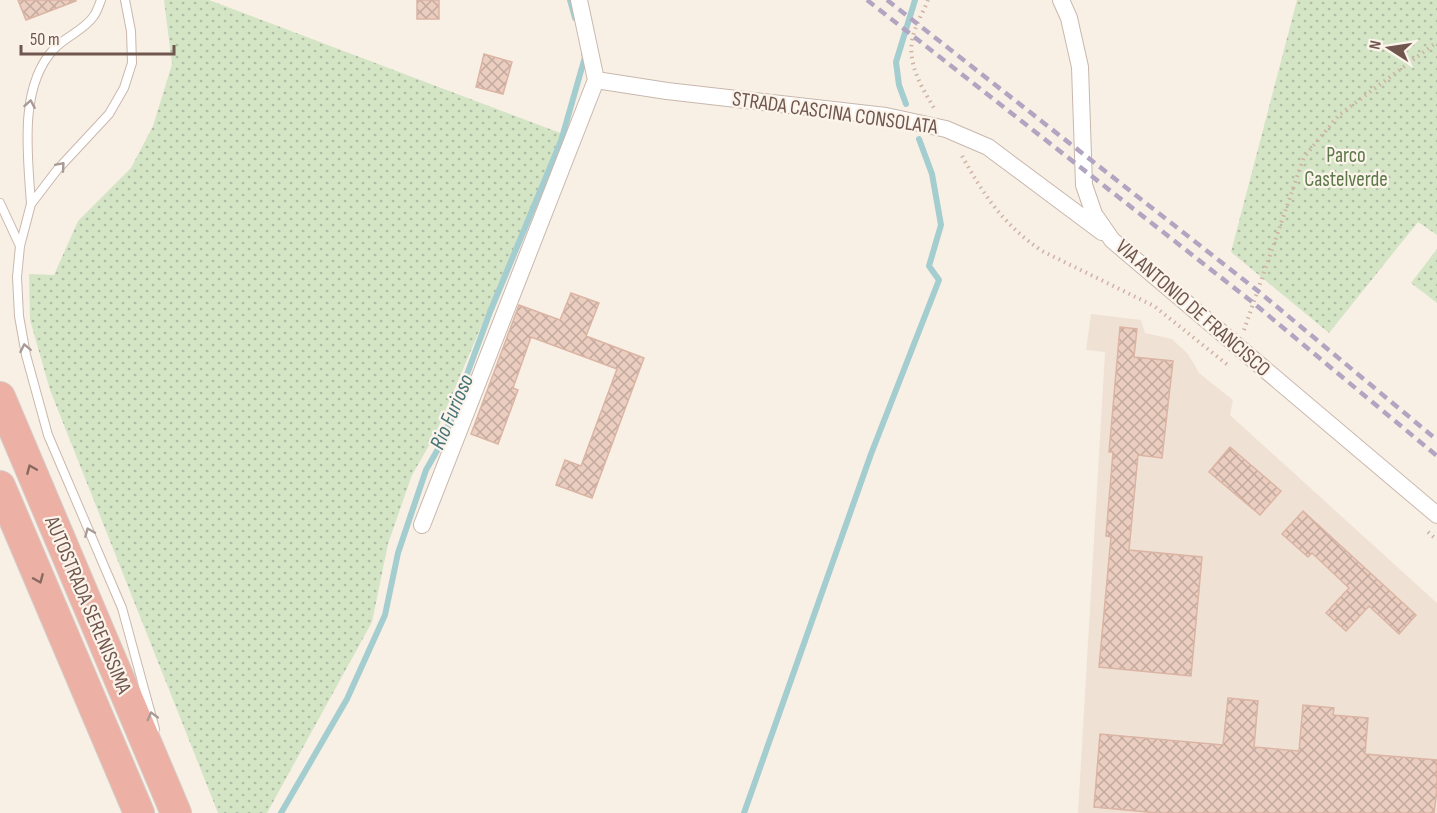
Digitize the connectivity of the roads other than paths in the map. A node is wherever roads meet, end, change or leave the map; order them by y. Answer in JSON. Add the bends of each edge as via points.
{"nodes":[{"id":1,"x":101,"y":0,"type":"edge"},
{"id":2,"x":125,"y":0,"type":"edge"},
{"id":3,"x":579,"y":0,"type":"edge"},
{"id":4,"x":1060,"y":0,"type":"edge"},
{"id":5,"x":596,"y":80,"type":"junction"},
{"id":6,"x":0,"y":204,"type":"edge"},
{"id":7,"x":31,"y":204,"type":"junction"},
{"id":8,"x":1112,"y":240,"type":"junction"},
{"id":9,"x":20,"y":246,"type":"junction"},
{"id":10,"x":0,"y":397,"type":"edge"},
{"id":11,"x":0,"y":486,"type":"edge"},
{"id":12,"x":1437,"y":515,"type":"edge"},
{"id":13,"x":422,"y":525,"type":"dead end"},
{"id":14,"x":156,"y":733,"type":"dead end"},
{"id":15,"x":163,"y":756,"type":"dead end"},
{"id":16,"x":139,"y":813,"type":"edge"},
{"id":17,"x":177,"y":813,"type":"edge"}],
"edges":[{"from":7,"to":1,"type":"lane","one_way":true,"via":[[26,134],[31,98],[53,50],[93,17]]},
{"from":7,"to":2,"type":"lane","one_way":true,"via":[[109,114],[124,88],[132,63]]},
{"from":3,"to":5,"type":"street"},
{"from":4,"to":8,"type":"street","name":"VIA ANTONIO DE FRANCISCO","via":[[1069,18],[1080,67],[1084,185],[1094,214]]},
{"from":5,"to":8,"type":"street","name":"STRADA CASCINA CONSOLATA","via":[[886,116],[946,129],[988,147]]},
{"from":5,"to":13,"type":"street"},
{"from":6,"to":9,"type":"lane"},
{"from":7,"to":9,"type":"lane"},
{"from":8,"to":12,"type":"street","name":"VIA ANTONIO DE FRANCISCO"},
{"from":14,"to":9,"type":"lane","one_way":true,"via":[[122,608],[48,435],[36,395],[19,316]]},
{"from":17,"to":10,"type":"highway","name":"AUTOSTRADA SERENISSIMA","one_way":true},
{"from":11,"to":16,"type":"highway","name":"AUTOSTRADA SERENISSIMA","one_way":true},
{"from":15,"to":17,"type":"lane"}]}
